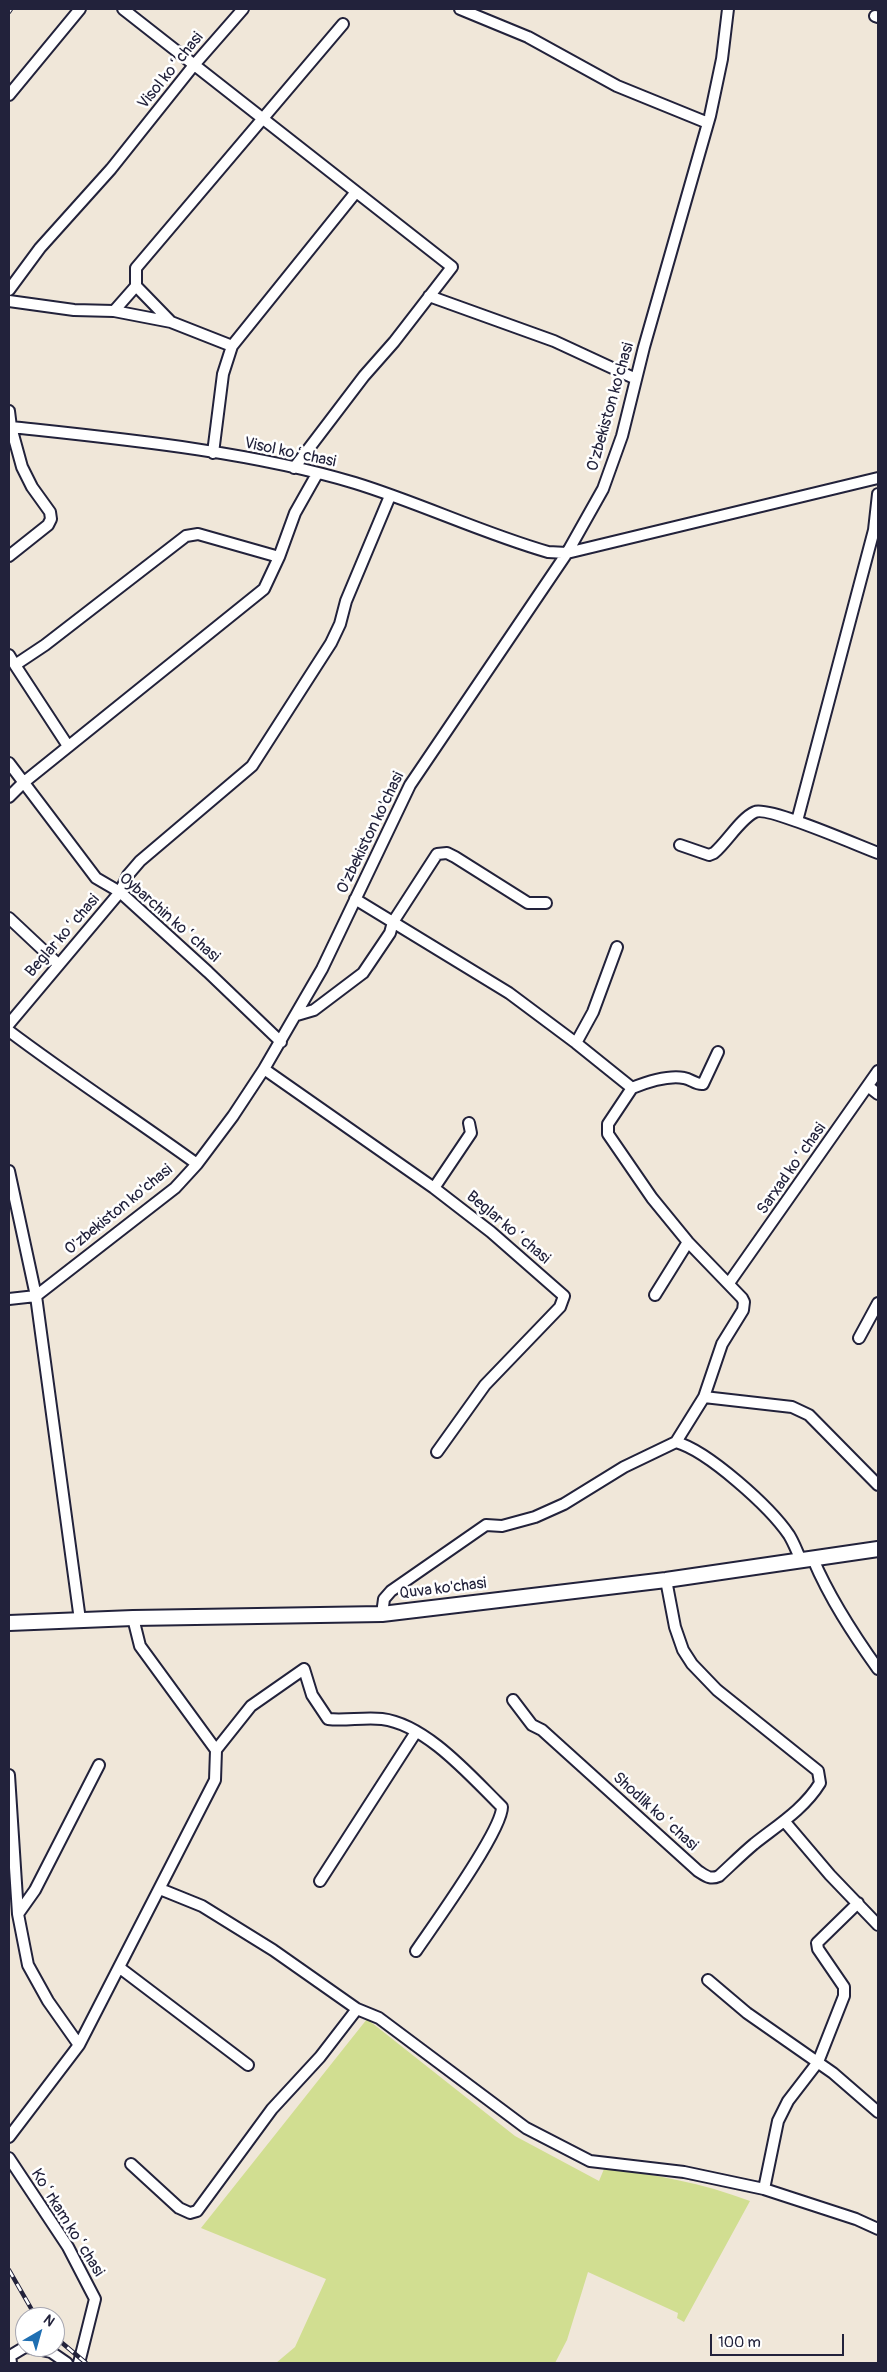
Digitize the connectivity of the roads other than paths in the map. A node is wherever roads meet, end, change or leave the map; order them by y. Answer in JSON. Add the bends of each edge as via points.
{"nodes":[{"id":1,"x":80,"y":9,"type":"edge"},
{"id":2,"x":123,"y":9,"type":"edge"},
{"id":3,"x":243,"y":9,"type":"edge"},
{"id":4,"x":460,"y":9,"type":"edge"},
{"id":5,"x":728,"y":9,"type":"edge"},
{"id":6,"x":343,"y":24,"type":"dead end"},
{"id":7,"x":194,"y":65,"type":"junction"},
{"id":8,"x":9,"y":95,"type":"edge"},
{"id":9,"x":262,"y":119,"type":"junction"},
{"id":10,"x":708,"y":123,"type":"junction"},
{"id":11,"x":356,"y":192,"type":"junction"},
{"id":12,"x":136,"y":286,"type":"junction"},
{"id":13,"x":9,"y":290,"type":"edge"},
{"id":14,"x":430,"y":296,"type":"junction"},
{"id":15,"x":9,"y":301,"type":"edge"},
{"id":16,"x":114,"y":311,"type":"junction"},
{"id":17,"x":171,"y":322,"type":"junction"},
{"id":18,"x":232,"y":346,"type":"junction"},
{"id":19,"x":636,"y":379,"type":"junction"},
{"id":20,"x":9,"y":411,"type":"edge"},
{"id":21,"x":10,"y":427,"type":"edge"},
{"id":22,"x":213,"y":453,"type":"junction"},
{"id":23,"x":294,"y":468,"type":"junction"},
{"id":24,"x":317,"y":474,"type":"junction"},
{"id":25,"x":878,"y":478,"type":"edge"},
{"id":26,"x":878,"y":494,"type":"edge"},
{"id":27,"x":390,"y":496,"type":"junction"},
{"id":28,"x":567,"y":553,"type":"junction"},
{"id":29,"x":9,"y":556,"type":"edge"},
{"id":30,"x":279,"y":557,"type":"junction"},
{"id":31,"x":9,"y":655,"type":"edge"},
{"id":32,"x":15,"y":665,"type":"junction"},
{"id":33,"x":68,"y":746,"type":"junction"},
{"id":34,"x":9,"y":764,"type":"edge"},
{"id":35,"x":23,"y":783,"type":"junction"},
{"id":36,"x":9,"y":797,"type":"edge"},
{"id":37,"x":797,"y":821,"type":"junction"},
{"id":38,"x":680,"y":845,"type":"dead end"},
{"id":39,"x":878,"y":853,"type":"edge"},
{"id":40,"x":120,"y":892,"type":"junction"},
{"id":41,"x":355,"y":899,"type":"junction"},
{"id":42,"x":546,"y":903,"type":"dead end"},
{"id":43,"x":9,"y":918,"type":"edge"},
{"id":44,"x":393,"y":922,"type":"junction"},
{"id":45,"x":617,"y":946,"type":"dead end"},
{"id":46,"x":58,"y":964,"type":"junction"},
{"id":47,"x":297,"y":1015,"type":"junction"},
{"id":48,"x":9,"y":1024,"type":"edge"},
{"id":49,"x":9,"y":1030,"type":"edge"},
{"id":50,"x":281,"y":1042,"type":"junction"},
{"id":51,"x":576,"y":1042,"type":"junction"},
{"id":52,"x":718,"y":1052,"type":"dead end"},
{"id":53,"x":264,"y":1069,"type":"junction"},
{"id":54,"x":878,"y":1071,"type":"edge"},
{"id":55,"x":869,"y":1087,"type":"junction"},
{"id":56,"x":632,"y":1088,"type":"junction"},
{"id":57,"x":878,"y":1094,"type":"edge"},
{"id":58,"x":469,"y":1124,"type":"dead end"},
{"id":59,"x":197,"y":1164,"type":"junction"},
{"id":60,"x":9,"y":1171,"type":"edge"},
{"id":61,"x":434,"y":1188,"type":"junction"},
{"id":62,"x":688,"y":1242,"type":"junction"},
{"id":63,"x":729,"y":1283,"type":"junction"},
{"id":64,"x":655,"y":1295,"type":"dead end"},
{"id":65,"x":36,"y":1296,"type":"junction"},
{"id":66,"x":9,"y":1299,"type":"edge"},
{"id":67,"x":878,"y":1303,"type":"edge"},
{"id":68,"x":859,"y":1338,"type":"dead end"},
{"id":69,"x":704,"y":1397,"type":"junction"},
{"id":70,"x":676,"y":1442,"type":"junction"},
{"id":71,"x":437,"y":1452,"type":"dead end"},
{"id":72,"x":878,"y":1484,"type":"edge"},
{"id":73,"x":878,"y":1549,"type":"edge"},
{"id":74,"x":807,"y":1559,"type":"junction"},
{"id":75,"x":666,"y":1580,"type":"junction"},
{"id":76,"x":382,"y":1614,"type":"junction"},
{"id":77,"x":133,"y":1618,"type":"junction"},
{"id":78,"x":80,"y":1620,"type":"junction"},
{"id":79,"x":9,"y":1623,"type":"edge"},
{"id":80,"x":878,"y":1669,"type":"edge"},
{"id":81,"x":513,"y":1700,"type":"dead end"},
{"id":82,"x":416,"y":1732,"type":"junction"},
{"id":83,"x":216,"y":1750,"type":"junction"},
{"id":84,"x":99,"y":1765,"type":"dead end"},
{"id":85,"x":9,"y":1775,"type":"edge"},
{"id":86,"x":785,"y":1822,"type":"junction"},
{"id":87,"x":320,"y":1881,"type":"dead end"},
{"id":88,"x":160,"y":1889,"type":"junction"},
{"id":89,"x":858,"y":1903,"type":"junction"},
{"id":90,"x":18,"y":1914,"type":"junction"},
{"id":91,"x":878,"y":1925,"type":"edge"},
{"id":92,"x":416,"y":1951,"type":"dead end"},
{"id":93,"x":120,"y":1968,"type":"junction"},
{"id":94,"x":708,"y":1980,"type":"dead end"},
{"id":95,"x":357,"y":2009,"type":"junction"},
{"id":96,"x":79,"y":2045,"type":"junction"},
{"id":97,"x":818,"y":2062,"type":"junction"},
{"id":98,"x":248,"y":2065,"type":"dead end"},
{"id":99,"x":878,"y":2112,"type":"edge"},
{"id":100,"x":9,"y":2137,"type":"edge"},
{"id":101,"x":9,"y":2158,"type":"edge"},
{"id":102,"x":131,"y":2164,"type":"dead end"},
{"id":103,"x":764,"y":2189,"type":"junction"},
{"id":104,"x":878,"y":2229,"type":"edge"},
{"id":105,"x":15,"y":2353,"type":"edge"},
{"id":106,"x":11,"y":2363,"type":"edge"},
{"id":107,"x":79,"y":2363,"type":"edge"}],
"edges":[{"from":1,"to":8,"type":"street"},
{"from":2,"to":7,"type":"street"},
{"from":3,"to":7,"type":"street","name":"Visol koʻchasi"},
{"from":4,"to":10,"type":"street","via":[[528,37],[617,86]]},
{"from":5,"to":10,"type":"street","name":"O'zbekiston ko'chasi","via":[[722,59]]},
{"from":6,"to":9,"type":"street"},
{"from":7,"to":9,"type":"street"},
{"from":7,"to":13,"type":"street","name":"Visol koʻchasi","via":[[111,169],[40,248]]},
{"from":9,"to":11,"type":"street"},
{"from":9,"to":12,"type":"street","via":[[136,268]]},
{"from":10,"to":19,"type":"street","name":"O'zbekiston ko'chasi"},
{"from":11,"to":14,"type":"street","via":[[452,267]]},
{"from":11,"to":18,"type":"street"},
{"from":12,"to":16,"type":"street"},
{"from":12,"to":17,"type":"street"},
{"from":14,"to":19,"type":"street","via":[[554,341]]},
{"from":14,"to":23,"type":"street"},
{"from":15,"to":16,"type":"street","via":[[74,310]]},
{"from":16,"to":17,"type":"street"},
{"from":17,"to":18,"type":"street"},
{"from":18,"to":22,"type":"street","via":[[223,374]]},
{"from":19,"to":28,"type":"street","name":"O'zbekiston ko'chasi","via":[[622,436],[603,489]]},
{"from":20,"to":21,"type":"street"},
{"from":21,"to":22,"type":"street","name":"Visol koʻchasi"},
{"from":21,"to":29,"type":"street","via":[[22,467],[50,512],[51,519],[48,525]]},
{"from":22,"to":23,"type":"street","name":"Visol koʻchasi"},
{"from":23,"to":24,"type":"street","name":"Visol koʻchasi"},
{"from":24,"to":27,"type":"street","name":"Visol koʻchasi"},
{"from":24,"to":30,"type":"street","via":[[295,513]]},
{"from":25,"to":28,"type":"street","name":"Visol koʻchasi"},
{"from":26,"to":37,"type":"street","via":[[874,530]]},
{"from":27,"to":28,"type":"street","name":"Visol koʻchasi","via":[[528,546]]},
{"from":27,"to":40,"type":"street","name":"Beglar koʻchasi","via":[[332,643],[252,766],[140,861]]},
{"from":28,"to":41,"type":"street","name":"O'zbekiston ko'chasi","via":[[417,773]]},
{"from":30,"to":32,"type":"street","via":[[198,534],[186,536]]},
{"from":30,"to":33,"type":"street","via":[[264,589]]},
{"from":31,"to":32,"type":"street"},
{"from":32,"to":33,"type":"street"},
{"from":33,"to":35,"type":"street"},
{"from":34,"to":35,"type":"street","name":"Oybarchin koʻchasi"},
{"from":35,"to":36,"type":"street"},
{"from":35,"to":40,"type":"street","name":"Oybarchin koʻchasi","via":[[96,878]]},
{"from":37,"to":38,"type":"street","via":[[756,811],[714,853],[709,855]]},
{"from":37,"to":39,"type":"street"},
{"from":40,"to":46,"type":"street","name":"Beglar koʻchasi"},
{"from":40,"to":50,"type":"street","name":"Oybarchin koʻchasi"},
{"from":41,"to":44,"type":"street"},
{"from":41,"to":47,"type":"street","name":"O'zbekiston ko'chasi"},
{"from":42,"to":44,"type":"street","via":[[528,904],[455,857],[441,853],[433,857]]},
{"from":43,"to":46,"type":"street"},
{"from":44,"to":47,"type":"street","via":[[390,934],[362,973],[314,1010]]},
{"from":44,"to":51,"type":"street","via":[[509,993]]},
{"from":45,"to":51,"type":"street","via":[[593,1012]]},
{"from":46,"to":48,"type":"street","name":"Beglar koʻchasi"},
{"from":47,"to":50,"type":"street","name":"O'zbekiston ko'chasi"},
{"from":49,"to":59,"type":"street","via":[[65,1073]]},
{"from":50,"to":53,"type":"street","name":"O'zbekiston ko'chasi"},
{"from":51,"to":56,"type":"street"},
{"from":52,"to":56,"type":"street","via":[[703,1084],[684,1078],[646,1082]]},
{"from":53,"to":59,"type":"street","name":"O'zbekiston ko'chasi"},
{"from":53,"to":61,"type":"street","name":"Beglar koʻchasi"},
{"from":54,"to":55,"type":"street","name":"Sarxad koʻchasi"},
{"from":55,"to":57,"type":"street"},
{"from":55,"to":63,"type":"street","name":"Sarxad koʻchasi"},
{"from":56,"to":62,"type":"street","via":[[607,1130],[652,1198]]},
{"from":58,"to":61,"type":"street","via":[[471,1133]]},
{"from":59,"to":65,"type":"street","name":"O'zbekiston ko'chasi","via":[[175,1188]]},
{"from":60,"to":65,"type":"street"},
{"from":61,"to":71,"type":"street","name":"Beglar koʻchasi","via":[[491,1232],[560,1292],[564,1300],[485,1385]]},
{"from":62,"to":63,"type":"street"},
{"from":62,"to":64,"type":"street"},
{"from":63,"to":69,"type":"street","via":[[742,1298],[744,1306],[722,1344]]},
{"from":65,"to":66,"type":"street"},
{"from":65,"to":78,"type":"street"},
{"from":67,"to":68,"type":"street"},
{"from":69,"to":70,"type":"street"},
{"from":69,"to":72,"type":"street","via":[[801,1410]]},
{"from":70,"to":74,"type":"street","via":[[742,1486]]},
{"from":70,"to":76,"type":"street","via":[[535,1517],[502,1526],[486,1525],[474,1532],[391,1591],[384,1599]]},
{"from":73,"to":74,"type":"main road","name":"Quva ko'chasi"},
{"from":74,"to":75,"type":"main road","name":"Quva ko'chasi"},
{"from":74,"to":80,"type":"street"},
{"from":75,"to":76,"type":"main road","name":"Quva ko'chasi"},
{"from":75,"to":86,"type":"street","name":"Shodlik koʻchasi","via":[[675,1627],[692,1664],[717,1690],[818,1771],[820,1783],[814,1794]]},
{"from":76,"to":77,"type":"main road","name":"Quva ko'chasi"},
{"from":77,"to":78,"type":"main road","name":"Quva ko'chasi"},
{"from":77,"to":83,"type":"street","via":[[140,1646]]},
{"from":78,"to":79,"type":"main road","name":"Quva ko'chasi"},
{"from":81,"to":86,"type":"street","name":"Shodlik koʻchasi","via":[[532,1725],[542,1730],[707,1878],[719,1876]]},
{"from":82,"to":83,"type":"street","via":[[382,1719],[328,1718],[312,1695],[304,1668],[251,1706]]},
{"from":82,"to":87,"type":"street"},
{"from":82,"to":92,"type":"street","via":[[454,1760],[502,1808],[469,1872]]},
{"from":83,"to":88,"type":"street","via":[[215,1780]]},
{"from":84,"to":90,"type":"street","via":[[35,1890]]},
{"from":85,"to":90,"type":"street"},
{"from":86,"to":89,"type":"street"},
{"from":88,"to":93,"type":"street"},
{"from":88,"to":95,"type":"street","via":[[202,1906],[273,1950]]},
{"from":89,"to":91,"type":"street"},
{"from":89,"to":97,"type":"street","via":[[817,1943],[845,1991]]},
{"from":90,"to":96,"type":"street","via":[[28,1965]]},
{"from":93,"to":96,"type":"street"},
{"from":93,"to":98,"type":"street"},
{"from":94,"to":97,"type":"street","via":[[747,2013]]},
{"from":95,"to":102,"type":"street","via":[[320,2057],[272,2109],[197,2211],[190,2213],[179,2208]]},
{"from":95,"to":103,"type":"street","via":[[379,2018],[526,2128],[590,2161],[684,2172]]},
{"from":96,"to":100,"type":"street"},
{"from":97,"to":99,"type":"street"},
{"from":97,"to":103,"type":"street","via":[[778,2121]]},
{"from":101,"to":107,"type":"street","name":"Koʻrkam koʻchasi","via":[[68,2247],[95,2299]]},
{"from":103,"to":104,"type":"street"},
{"from":105,"to":106,"type":"street","via":[[10,2356]]}]}
